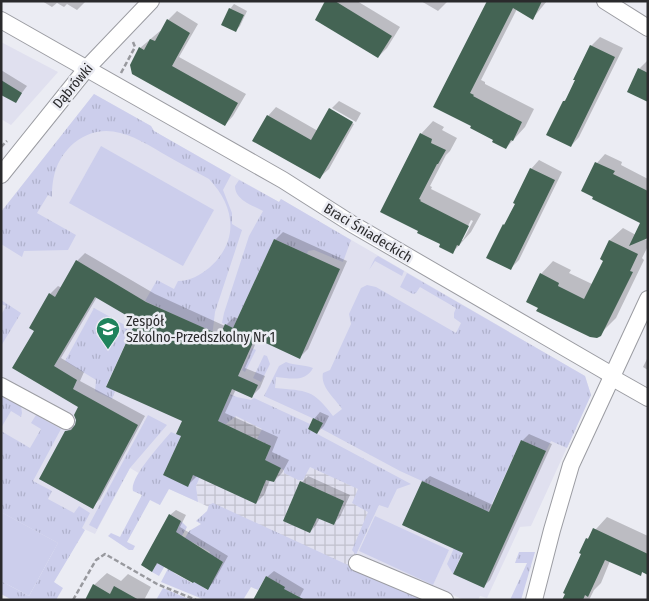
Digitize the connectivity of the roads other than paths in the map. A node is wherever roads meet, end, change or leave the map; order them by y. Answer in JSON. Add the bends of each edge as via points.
{"nodes":[{"id":1,"x":151,"y":1,"type":"edge"},
{"id":2,"x":605,"y":1,"type":"edge"},
{"id":3,"x":1,"y":20,"type":"edge"},
{"id":4,"x":648,"y":28,"type":"edge"},
{"id":5,"x":87,"y":68,"type":"junction"},
{"id":6,"x":1,"y":175,"type":"edge"},
{"id":7,"x":648,"y":299,"type":"edge"},
{"id":8,"x":611,"y":376,"type":"junction"},
{"id":9,"x":1,"y":386,"type":"edge"},
{"id":10,"x":648,"y":398,"type":"edge"},
{"id":11,"x":66,"y":421,"type":"dead end"},
{"id":12,"x":357,"y":563,"type":"dead end"},
{"id":13,"x":445,"y":600,"type":"edge"},
{"id":14,"x":534,"y":600,"type":"edge"}],
"edges":[{"from":1,"to":5,"type":"street","name":"Dąbrówki"},
{"from":2,"to":4,"type":"street"},
{"from":3,"to":5,"type":"street","name":"Braci Śniadeckich"},
{"from":5,"to":6,"type":"street","name":"Dąbrówki"},
{"from":5,"to":8,"type":"street","name":"Braci Śniadeckich","via":[[283,180]]},
{"from":7,"to":8,"type":"street"},
{"from":8,"to":10,"type":"street","name":"Braci Śniadeckich"},
{"from":8,"to":14,"type":"street","via":[[566,481]]},
{"from":9,"to":11,"type":"street"},
{"from":12,"to":13,"type":"street"}]}
